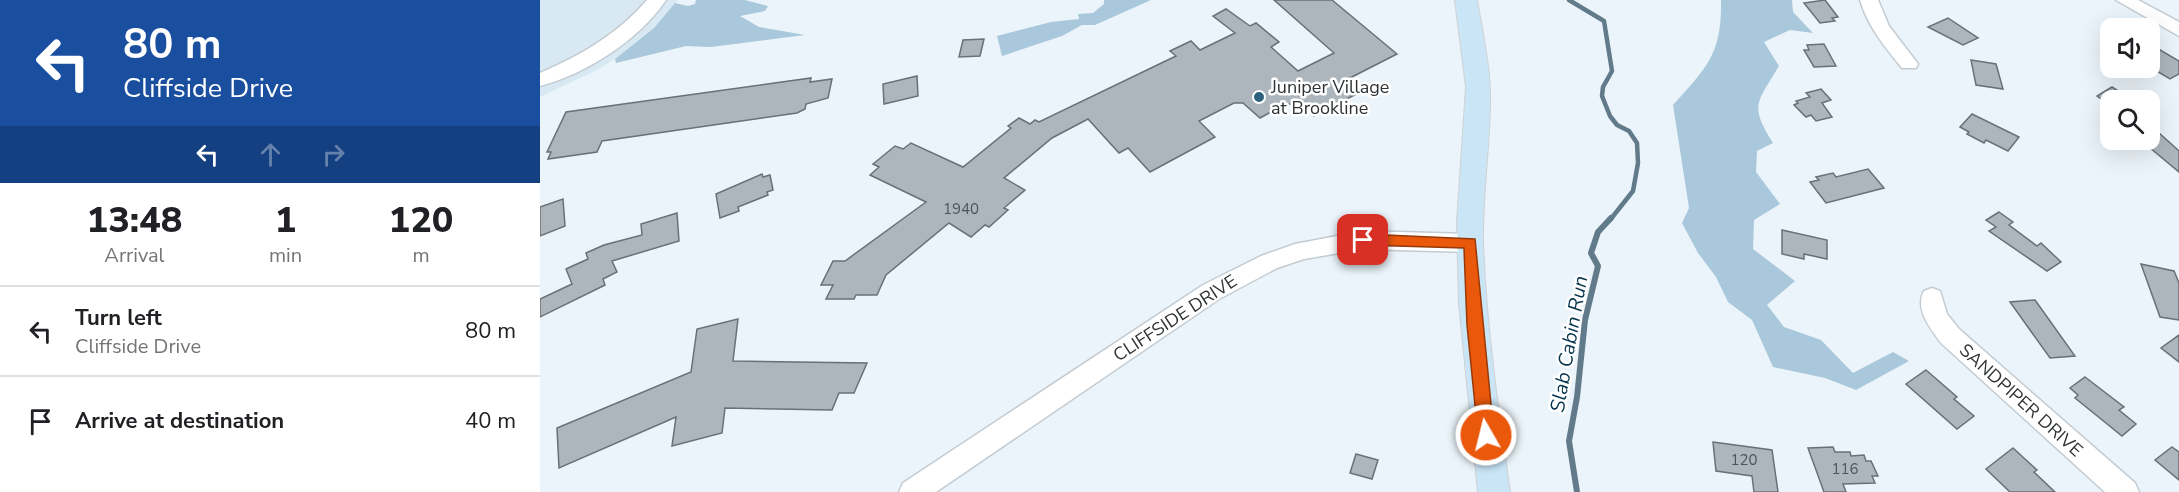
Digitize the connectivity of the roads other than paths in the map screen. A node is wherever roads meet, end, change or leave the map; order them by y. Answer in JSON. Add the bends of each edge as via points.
{"nodes":[{"id":1,"x":657,"y":0,"type":"edge"},
{"id":2,"x":1466,"y":0,"type":"edge"},
{"id":3,"x":1869,"y":0,"type":"edge"},
{"id":4,"x":2125,"y":0,"type":"edge"},
{"id":5,"x":2179,"y":30,"type":"edge"},
{"id":6,"x":1909,"y":64,"type":"dead end"},
{"id":7,"x":540,"y":80,"type":"edge"},
{"id":8,"x":1470,"y":243,"type":"junction"},
{"id":9,"x":1932,"y":298,"type":"dead end"},
{"id":10,"x":913,"y":492,"type":"edge"},
{"id":11,"x":1494,"y":492,"type":"edge"},
{"id":12,"x":2125,"y":492,"type":"edge"}],
"edges":[{"from":1,"to":7,"type":"street","via":[[634,24],[595,52]]},
{"from":2,"to":8,"type":"main road","via":[[1476,55],[1478,98]]},
{"from":3,"to":6,"type":"street","via":[[1884,34]]},
{"from":4,"to":5,"type":"street"},
{"from":8,"to":10,"type":"street","name":"CLIFFSIDE DRIVE","via":[[1355,240],[1303,250],[1269,262],[1202,298]]},
{"from":8,"to":11,"type":"main road","via":[[1483,416]]},
{"from":9,"to":12,"type":"street","name":"SANDPIPER DRIVE","via":[[1936,317],[1950,336]]}]}
